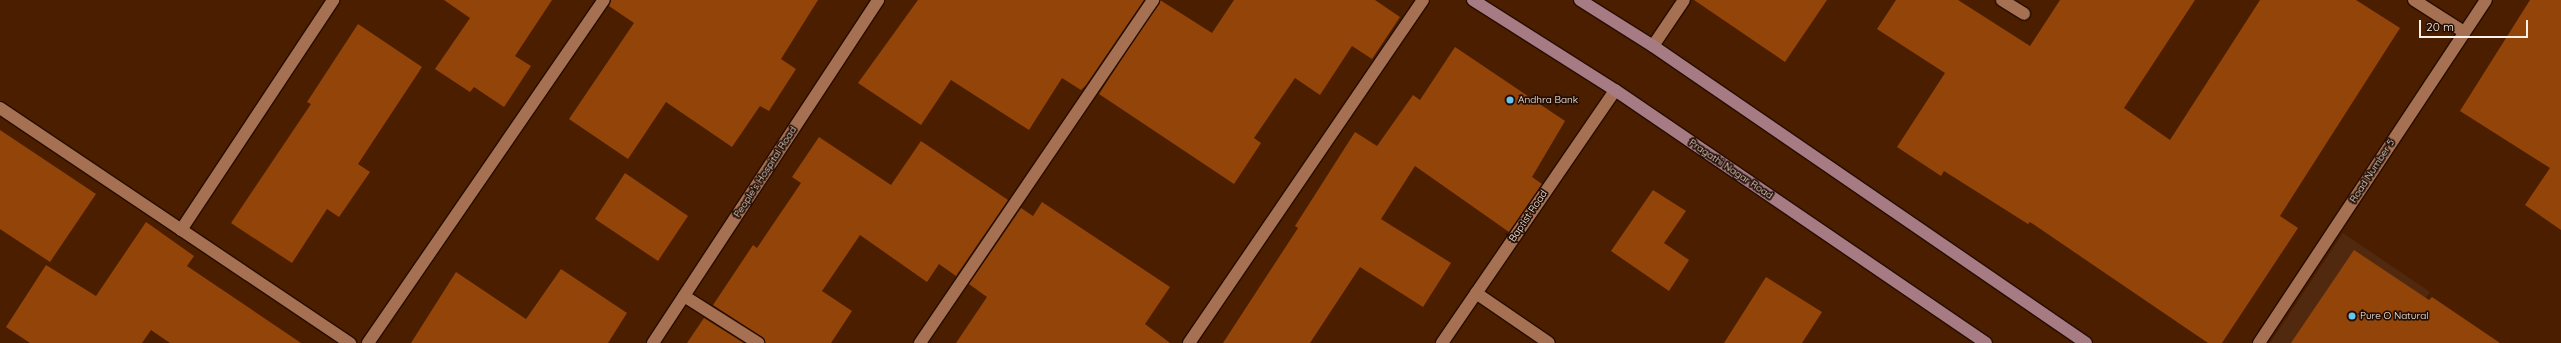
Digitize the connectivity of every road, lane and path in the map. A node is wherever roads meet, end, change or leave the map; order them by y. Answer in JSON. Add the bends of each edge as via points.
{"nodes":[{"id":1,"x":333,"y":0,"type":"edge"},
{"id":2,"x":604,"y":0,"type":"edge"},
{"id":3,"x":878,"y":0,"type":"edge"},
{"id":4,"x":1153,"y":0,"type":"edge"},
{"id":5,"x":1423,"y":0,"type":"edge"},
{"id":6,"x":1473,"y":0,"type":"edge"},
{"id":7,"x":1580,"y":0,"type":"edge"},
{"id":8,"x":1684,"y":0,"type":"edge"},
{"id":9,"x":2002,"y":0,"type":"edge"},
{"id":10,"x":2414,"y":0,"type":"edge"},
{"id":11,"x":2486,"y":0,"type":"edge"},
{"id":12,"x":2024,"y":14,"type":"dead end"},
{"id":13,"x":2464,"y":32,"type":"junction"},
{"id":14,"x":1653,"y":46,"type":"junction"},
{"id":15,"x":1615,"y":90,"type":"junction"},
{"id":16,"x":0,"y":108,"type":"edge"},
{"id":17,"x":181,"y":230,"type":"junction"},
{"id":18,"x":1476,"y":293,"type":"junction"},
{"id":19,"x":684,"y":296,"type":"junction"},
{"id":20,"x":350,"y":343,"type":"edge"},
{"id":21,"x":368,"y":343,"type":"edge"},
{"id":22,"x":653,"y":343,"type":"edge"},
{"id":23,"x":758,"y":343,"type":"edge"},
{"id":24,"x":920,"y":343,"type":"edge"},
{"id":25,"x":1189,"y":343,"type":"edge"},
{"id":26,"x":1442,"y":343,"type":"edge"},
{"id":27,"x":1549,"y":343,"type":"edge"},
{"id":28,"x":1986,"y":343,"type":"edge"},
{"id":29,"x":2086,"y":343,"type":"edge"},
{"id":30,"x":2259,"y":343,"type":"edge"}],
"edges":[{"from":1,"to":17,"type":"street"},
{"from":2,"to":21,"type":"street"},
{"from":3,"to":19,"type":"street","name":"People's Hospital Road"},
{"from":4,"to":24,"type":"street"},
{"from":5,"to":25,"type":"street"},
{"from":6,"to":15,"type":"main road","name":"Pragathi Nagar Road"},
{"from":7,"to":14,"type":"main road"},
{"from":8,"to":14,"type":"street"},
{"from":9,"to":12,"type":"street"},
{"from":10,"to":13,"type":"street"},
{"from":11,"to":13,"type":"street","name":"Road Number 5"},
{"from":13,"to":30,"type":"street","name":"Road Number 5"},
{"from":14,"to":29,"type":"main road"},
{"from":15,"to":18,"type":"street","name":"Baptist Road"},
{"from":15,"to":28,"type":"main road","name":"Pragathi Nagar Road"},
{"from":16,"to":17,"type":"street"},
{"from":17,"to":20,"type":"street"},
{"from":18,"to":26,"type":"street","name":"Baptist Road"},
{"from":18,"to":27,"type":"street"},
{"from":19,"to":22,"type":"street","name":"People's Hospital Road"},
{"from":19,"to":23,"type":"street"}]}
